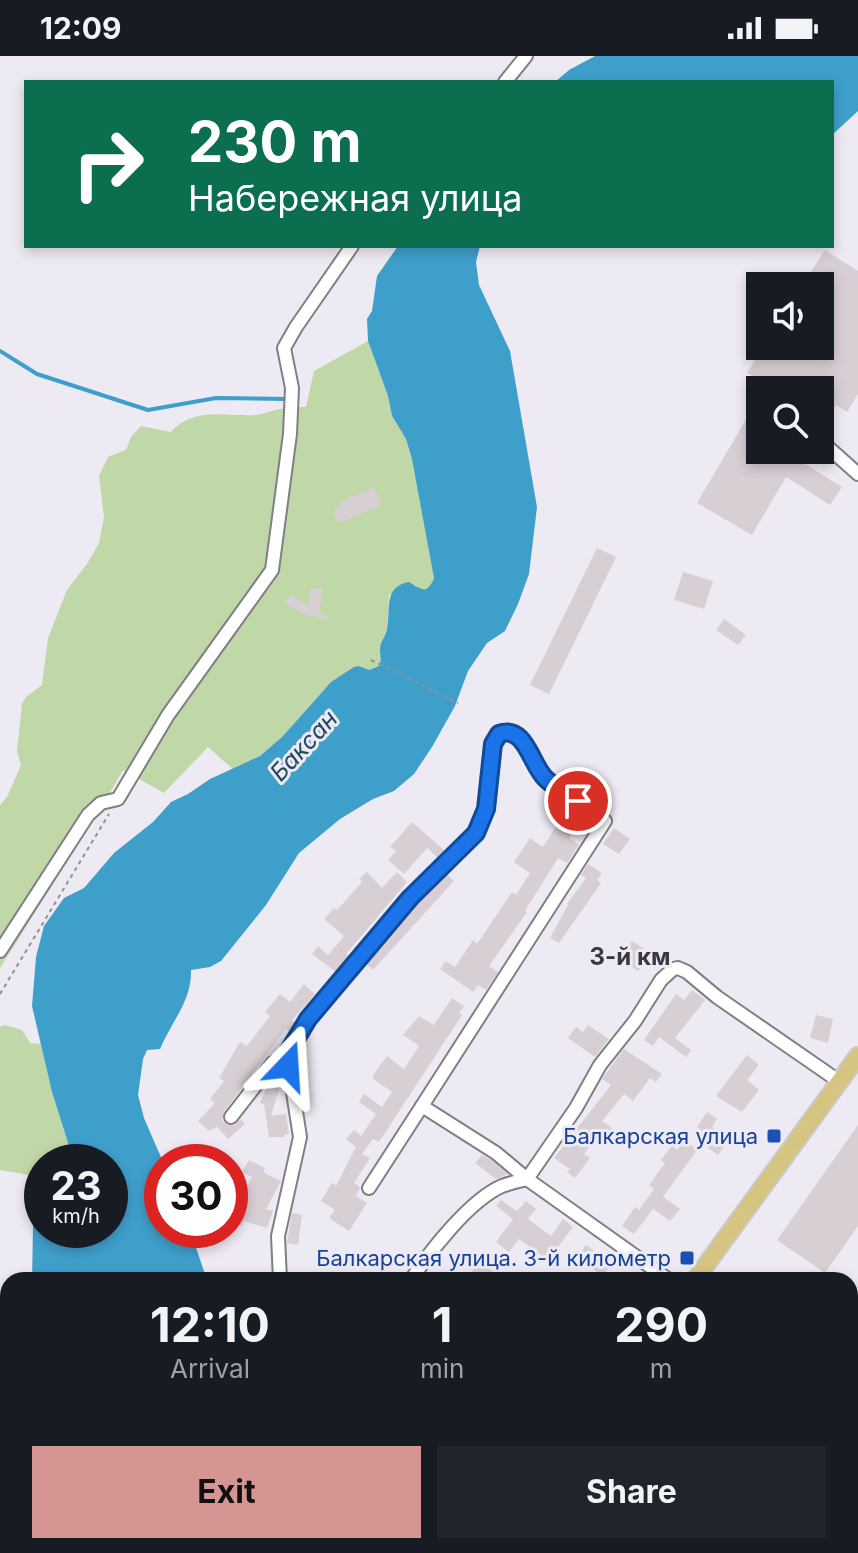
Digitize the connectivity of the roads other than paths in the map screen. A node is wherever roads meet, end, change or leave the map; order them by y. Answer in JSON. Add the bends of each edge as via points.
{"nodes":[{"id":1,"x":526,"y":56,"type":"edge"},
{"id":2,"x":507,"y":80,"type":"edge"},
{"id":3,"x":351,"y":248,"type":"edge"},
{"id":4,"x":834,"y":453,"type":"edge"},
{"id":5,"x":858,"y":474,"type":"edge"},
{"id":6,"x":0,"y":951,"type":"edge"},
{"id":7,"x":858,"y":1056,"type":"edge"},
{"id":8,"x":288,"y":1059,"type":"junction"},
{"id":9,"x":840,"y":1082,"type":"junction"},
{"id":10,"x":422,"y":1106,"type":"junction"},
{"id":11,"x":231,"y":1117,"type":"dead end"},
{"id":12,"x":527,"y":1179,"type":"junction"},
{"id":13,"x":369,"y":1188,"type":"dead end"},
{"id":14,"x":280,"y":1272,"type":"edge"},
{"id":15,"x":417,"y":1272,"type":"edge"},
{"id":16,"x":658,"y":1272,"type":"edge"},
{"id":17,"x":701,"y":1272,"type":"edge"}],
"edges":[{"from":1,"to":2,"type":"street"},
{"from":3,"to":6,"type":"street","via":[[284,348],[292,388],[290,434],[272,570],[168,715],[118,799],[101,803],[88,815]]},
{"from":4,"to":5,"type":"street"},
{"from":7,"to":9,"type":"main road"},
{"from":8,"to":10,"type":"street","via":[[308,1019],[410,898],[476,833],[486,809],[493,744],[499,734],[510,732],[528,749],[547,781],[605,821]]},
{"from":8,"to":11,"type":"street","via":[[273,1063]]},
{"from":8,"to":14,"type":"street","via":[[300,1137],[278,1236]]},
{"from":9,"to":12,"type":"street","via":[[687,972],[673,969],[600,1065]]},
{"from":9,"to":17,"type":"main road"},
{"from":10,"to":12,"type":"street"},
{"from":10,"to":13,"type":"street"},
{"from":12,"to":15,"type":"street","via":[[503,1185],[474,1206]]},
{"from":12,"to":16,"type":"street"}]}
